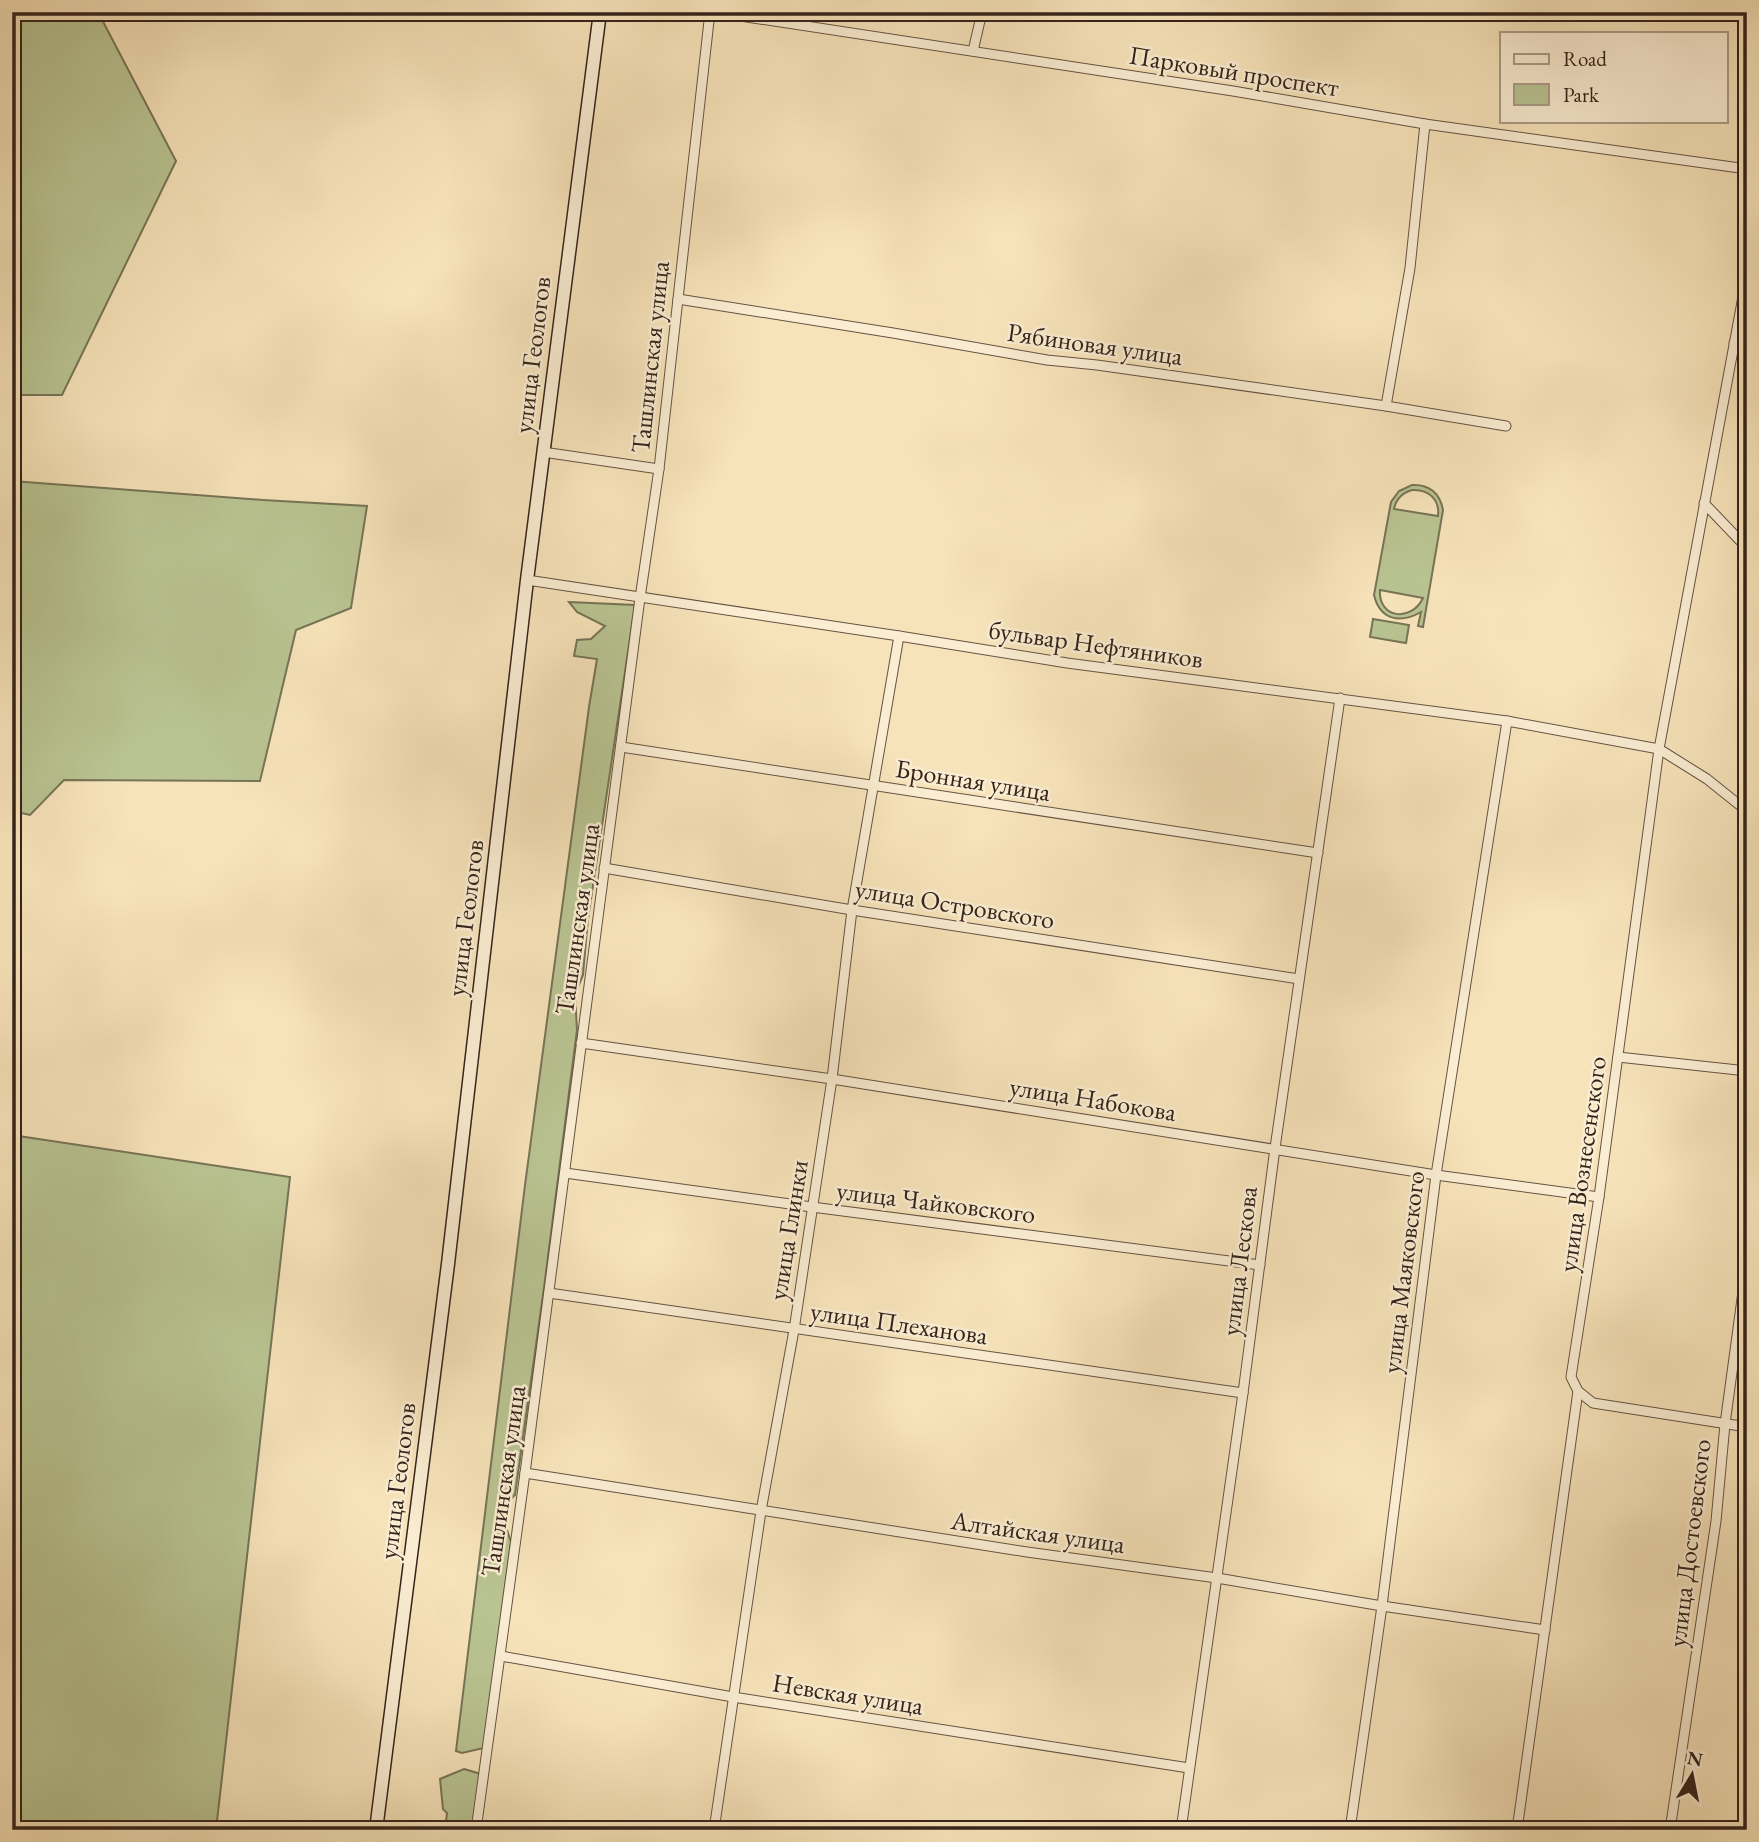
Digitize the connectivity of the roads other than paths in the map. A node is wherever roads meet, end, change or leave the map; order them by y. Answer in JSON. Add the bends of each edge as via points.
{"nodes":[{"id":1,"x":600,"y":12,"type":"edge"},
{"id":2,"x":712,"y":12,"type":"edge"},
{"id":3,"x":982,"y":12,"type":"edge"},
{"id":4,"x":973,"y":51,"type":"junction"},
{"id":5,"x":1425,"y":124,"type":"junction"},
{"id":6,"x":1747,"y":169,"type":"edge"},
{"id":7,"x":1747,"y":275,"type":"edge"},
{"id":8,"x":678,"y":299,"type":"junction"},
{"id":9,"x":1734,"y":343,"type":"junction"},
{"id":10,"x":1747,"y":346,"type":"edge"},
{"id":11,"x":1386,"y":406,"type":"junction"},
{"id":12,"x":1506,"y":426,"type":"dead end"},
{"id":13,"x":543,"y":452,"type":"junction"},
{"id":14,"x":659,"y":469,"type":"junction"},
{"id":15,"x":1704,"y":503,"type":"junction"},
{"id":16,"x":1747,"y":548,"type":"edge"},
{"id":17,"x":527,"y":580,"type":"junction"},
{"id":18,"x":640,"y":598,"type":"junction"},
{"id":19,"x":899,"y":636,"type":"junction"},
{"id":20,"x":1340,"y":698,"type":"junction"},
{"id":21,"x":1507,"y":721,"type":"junction"},
{"id":22,"x":621,"y":747,"type":"junction"},
{"id":23,"x":1660,"y":749,"type":"junction"},
{"id":24,"x":872,"y":786,"type":"junction"},
{"id":25,"x":1747,"y":811,"type":"edge"},
{"id":26,"x":1318,"y":853,"type":"junction"},
{"id":27,"x":604,"y":869,"type":"junction"},
{"id":28,"x":852,"y":910,"type":"junction"},
{"id":29,"x":1299,"y":979,"type":"junction"},
{"id":30,"x":581,"y":1043,"type":"junction"},
{"id":31,"x":1618,"y":1057,"type":"junction"},
{"id":32,"x":1747,"y":1071,"type":"edge"},
{"id":33,"x":832,"y":1079,"type":"junction"},
{"id":34,"x":1275,"y":1148,"type":"junction"},
{"id":35,"x":565,"y":1172,"type":"junction"},
{"id":36,"x":1436,"y":1175,"type":"junction"},
{"id":37,"x":1599,"y":1197,"type":"junction"},
{"id":38,"x":812,"y":1207,"type":"junction"},
{"id":39,"x":1747,"y":1262,"type":"edge"},
{"id":40,"x":1260,"y":1265,"type":"junction"},
{"id":41,"x":549,"y":1293,"type":"junction"},
{"id":42,"x":794,"y":1330,"type":"junction"},
{"id":43,"x":1578,"y":1391,"type":"junction"},
{"id":44,"x":1243,"y":1393,"type":"junction"},
{"id":45,"x":1725,"y":1424,"type":"junction"},
{"id":46,"x":1747,"y":1427,"type":"edge"},
{"id":47,"x":525,"y":1473,"type":"junction"},
{"id":48,"x":761,"y":1511,"type":"junction"},
{"id":49,"x":1217,"y":1578,"type":"junction"},
{"id":50,"x":1382,"y":1606,"type":"junction"},
{"id":51,"x":1545,"y":1630,"type":"junction"},
{"id":52,"x":500,"y":1656,"type":"junction"},
{"id":53,"x":733,"y":1697,"type":"junction"},
{"id":54,"x":1189,"y":1768,"type":"junction"},
{"id":55,"x":376,"y":1830,"type":"edge"},
{"id":56,"x":476,"y":1830,"type":"edge"},
{"id":57,"x":714,"y":1830,"type":"edge"},
{"id":58,"x":1181,"y":1830,"type":"edge"},
{"id":59,"x":1350,"y":1830,"type":"edge"},
{"id":60,"x":1517,"y":1830,"type":"edge"},
{"id":61,"x":1670,"y":1830,"type":"edge"}],
"edges":[{"from":1,"to":13,"type":"main road","name":"улица Геологов"},
{"from":2,"to":4,"type":"street","name":"Парковый проспект"},
{"from":2,"to":8,"type":"street","name":"Ташлинская улица"},
{"from":3,"to":4,"type":"street"},
{"from":4,"to":5,"type":"street","name":"Парковый проспект"},
{"from":5,"to":6,"type":"street","name":"Парковый проспект"},
{"from":5,"to":11,"type":"street","via":[[1410,268]]},
{"from":7,"to":9,"type":"street","name":"улица Вознесенского"},
{"from":8,"to":11,"type":"street","name":"Рябиновая улица","via":[[1047,360]]},
{"from":8,"to":14,"type":"street","name":"Ташлинская улица"},
{"from":9,"to":10,"type":"street"},
{"from":9,"to":15,"type":"street","name":"улица Вознесенского"},
{"from":11,"to":12,"type":"street","name":"Рябиновая улица"},
{"from":13,"to":14,"type":"street"},
{"from":13,"to":17,"type":"main road","name":"улица Геологов"},
{"from":14,"to":18,"type":"street","name":"Ташлинская улица"},
{"from":15,"to":16,"type":"street"},
{"from":15,"to":23,"type":"street","name":"улица Вознесенского"},
{"from":17,"to":18,"type":"street","name":"бульвар Нефтяников"},
{"from":17,"to":55,"type":"main road","name":"улица Геологов","via":[[448,1264]]},
{"from":18,"to":19,"type":"street","name":"бульвар Нефтяников"},
{"from":18,"to":22,"type":"street","name":"Ташлинская улица"},
{"from":19,"to":20,"type":"street","name":"бульвар Нефтяников"},
{"from":19,"to":24,"type":"street","name":"улица Глинки"},
{"from":20,"to":21,"type":"street","name":"бульвар Нефтяников"},
{"from":20,"to":26,"type":"street","name":"улица Лескова"},
{"from":21,"to":23,"type":"street","name":"бульвар Нефтяников"},
{"from":21,"to":36,"type":"street","name":"улица Маяковского"},
{"from":22,"to":24,"type":"street","name":"Бронная улица"},
{"from":22,"to":27,"type":"street","name":"Ташлинская улица"},
{"from":23,"to":25,"type":"street"},
{"from":23,"to":31,"type":"street","name":"улица Вознесенского"},
{"from":24,"to":26,"type":"street","name":"Бронная улица"},
{"from":24,"to":28,"type":"street","name":"улица Глинки"},
{"from":26,"to":29,"type":"street","name":"улица Лескова"},
{"from":27,"to":28,"type":"street","name":"улица Островского"},
{"from":27,"to":30,"type":"street","name":"Ташлинская улица"},
{"from":28,"to":29,"type":"street","name":"улица Островского"},
{"from":28,"to":33,"type":"street","name":"улица Глинки"},
{"from":29,"to":34,"type":"street","name":"улица Лескова"},
{"from":30,"to":33,"type":"street","name":"улица Набокова"},
{"from":30,"to":35,"type":"street","name":"Ташлинская улица"},
{"from":31,"to":32,"type":"street"},
{"from":31,"to":37,"type":"street","name":"улица Вознесенского"},
{"from":33,"to":34,"type":"street","name":"улица Набокова"},
{"from":33,"to":38,"type":"street","name":"улица Глинки"},
{"from":34,"to":36,"type":"street","name":"улица Набокова"},
{"from":34,"to":40,"type":"street","name":"улица Лескова"},
{"from":35,"to":38,"type":"street","name":"улица Чайковского"},
{"from":35,"to":41,"type":"street","name":"Ташлинская улица"},
{"from":36,"to":37,"type":"street","name":"улица Набокова"},
{"from":36,"to":50,"type":"street","name":"улица Маяковского"},
{"from":37,"to":43,"type":"street","name":"улица Вознесенского","via":[[1571,1377]]},
{"from":38,"to":40,"type":"street","name":"улица Чайковского"},
{"from":38,"to":42,"type":"street","name":"улица Глинки"},
{"from":39,"to":45,"type":"street","name":"улица Достоевского"},
{"from":40,"to":44,"type":"street","name":"улица Лескова"},
{"from":41,"to":42,"type":"street","name":"улица Плеханова"},
{"from":41,"to":47,"type":"street","name":"Ташлинская улица"},
{"from":42,"to":44,"type":"street","name":"улица Плеханова"},
{"from":42,"to":48,"type":"street","name":"улица Глинки"},
{"from":43,"to":45,"type":"street","via":[[1593,1403]]},
{"from":43,"to":51,"type":"street","name":"улица Вознесенского"},
{"from":44,"to":49,"type":"street","name":"улица Лескова"},
{"from":45,"to":46,"type":"street"},
{"from":45,"to":61,"type":"street","name":"улица Достоевского","via":[[1716,1521]]},
{"from":47,"to":48,"type":"street","name":"Алтайская улица"},
{"from":47,"to":52,"type":"street","name":"Ташлинская улица"},
{"from":48,"to":49,"type":"street","name":"Алтайская улица"},
{"from":48,"to":53,"type":"street","name":"улица Глинки"},
{"from":49,"to":50,"type":"street","name":"Алтайская улица"},
{"from":49,"to":54,"type":"street","name":"улица Лескова"},
{"from":50,"to":51,"type":"street","name":"Алтайская улица"},
{"from":50,"to":59,"type":"street","name":"улица Маяковского"},
{"from":51,"to":60,"type":"street","name":"улица Вознесенского"},
{"from":52,"to":53,"type":"street","name":"Невская улица"},
{"from":52,"to":56,"type":"street","name":"Ташлинская улица"},
{"from":53,"to":54,"type":"street","name":"Невская улица"},
{"from":53,"to":57,"type":"street","name":"улица Глинки"},
{"from":54,"to":58,"type":"street","name":"улица Лескова"}]}
